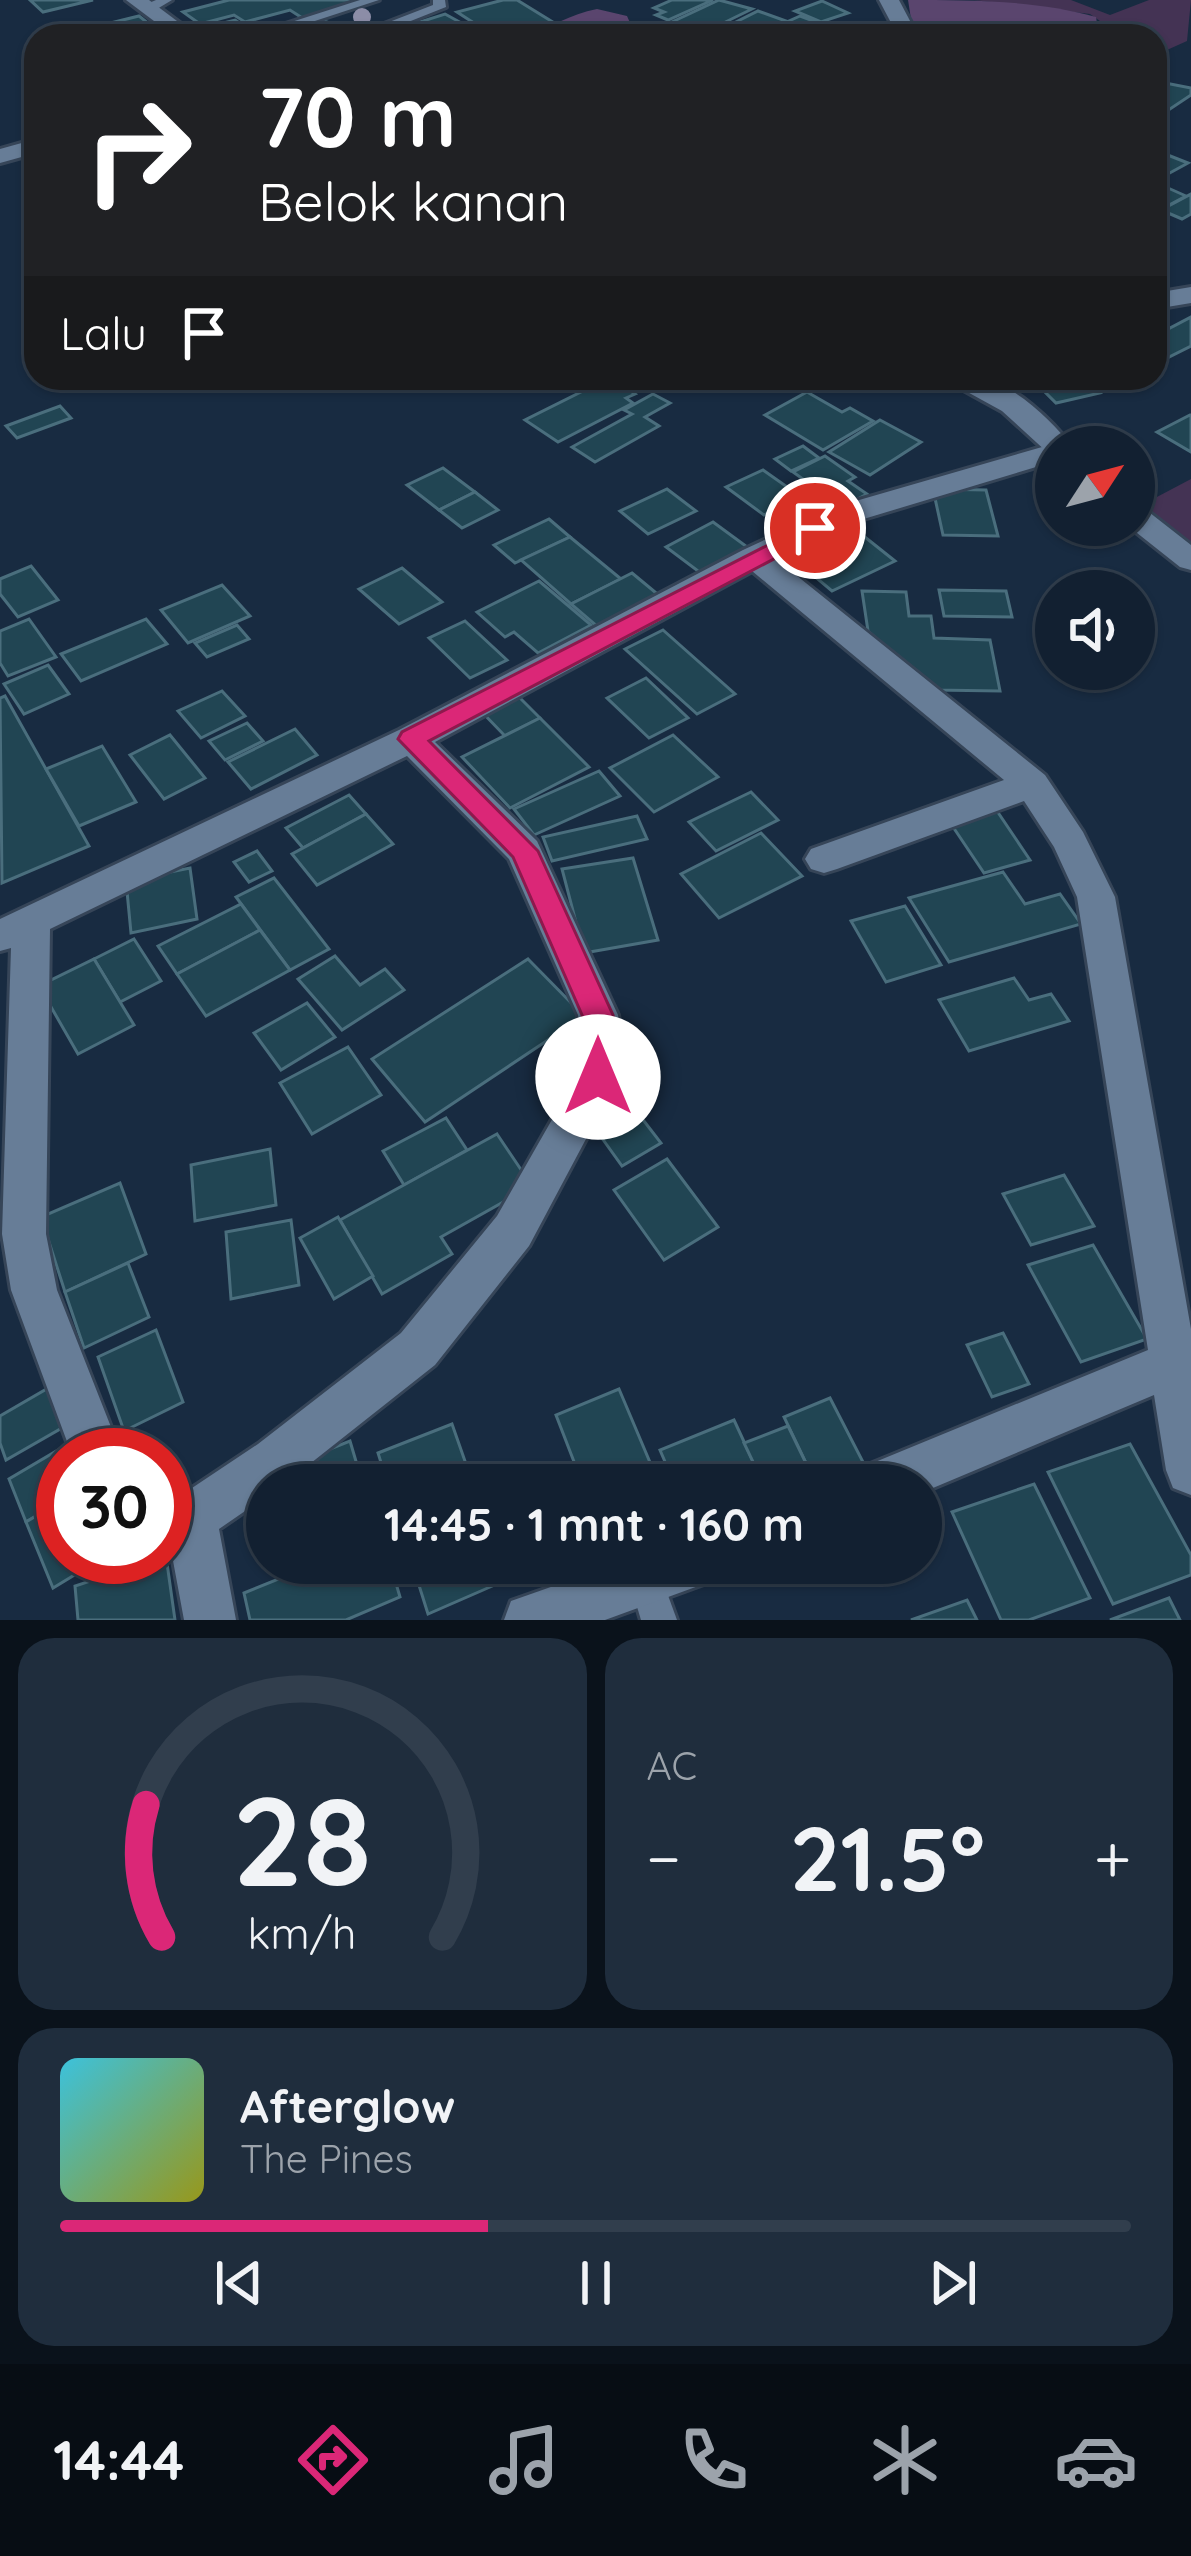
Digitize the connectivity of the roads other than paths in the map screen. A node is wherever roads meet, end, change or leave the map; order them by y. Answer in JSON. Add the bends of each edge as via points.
{"nodes":[{"id":1,"x":373,"y":0,"type":"edge"},
{"id":2,"x":439,"y":0,"type":"edge"},
{"id":3,"x":150,"y":3,"type":"edge"},
{"id":4,"x":174,"y":24,"type":"edge"},
{"id":5,"x":294,"y":24,"type":"edge"},
{"id":6,"x":394,"y":24,"type":"edge"},
{"id":7,"x":1009,"y":390,"type":"edge"},
{"id":8,"x":1038,"y":426,"type":"edge"},
{"id":9,"x":1035,"y":456,"type":"edge"},
{"id":10,"x":1155,"y":532,"type":"edge"},
{"id":11,"x":754,"y":557,"type":"junction"},
{"id":12,"x":1191,"y":560,"type":"edge"},
{"id":13,"x":411,"y":739,"type":"junction"},
{"id":14,"x":1032,"y":784,"type":"junction"},
{"id":15,"x":824,"y":859,"type":"dead end"},
{"id":16,"x":15,"y":929,"type":"edge"},
{"id":17,"x":1172,"y":1364,"type":"junction"},
{"id":18,"x":85,"y":1428,"type":"edge"},
{"id":19,"x":932,"y":1464,"type":"edge"},
{"id":20,"x":1191,"y":1470,"type":"edge"},
{"id":21,"x":192,"y":1507,"type":"edge"},
{"id":22,"x":192,"y":1561,"type":"edge"},
{"id":23,"x":666,"y":1588,"type":"edge"},
{"id":24,"x":210,"y":1620,"type":"edge"},
{"id":25,"x":530,"y":1620,"type":"edge"}],
"edges":[{"from":1,"to":5,"type":"lane"},
{"from":2,"to":6,"type":"lane","via":[[440,7]]},
{"from":3,"to":4,"type":"street"},
{"from":7,"to":8,"type":"street"},
{"from":9,"to":11,"type":"street","via":[[846,514]]},
{"from":10,"to":12,"type":"street"},
{"from":11,"to":13,"type":"street"},
{"from":11,"to":14,"type":"street"},
{"from":13,"to":16,"type":"street"},
{"from":13,"to":21,"type":"street","via":[[524,851],[598,1015],[598,1077],[513,1231],[418,1349],[275,1461]]},
{"from":14,"to":15,"type":"street"},
{"from":14,"to":17,"type":"street","via":[[1096,897]]},
{"from":16,"to":18,"type":"street","via":[[24,1234],[34,1290]]},
{"from":17,"to":19,"type":"street"},
{"from":17,"to":20,"type":"street"},
{"from":22,"to":24,"type":"street"},
{"from":23,"to":25,"type":"street"}]}
